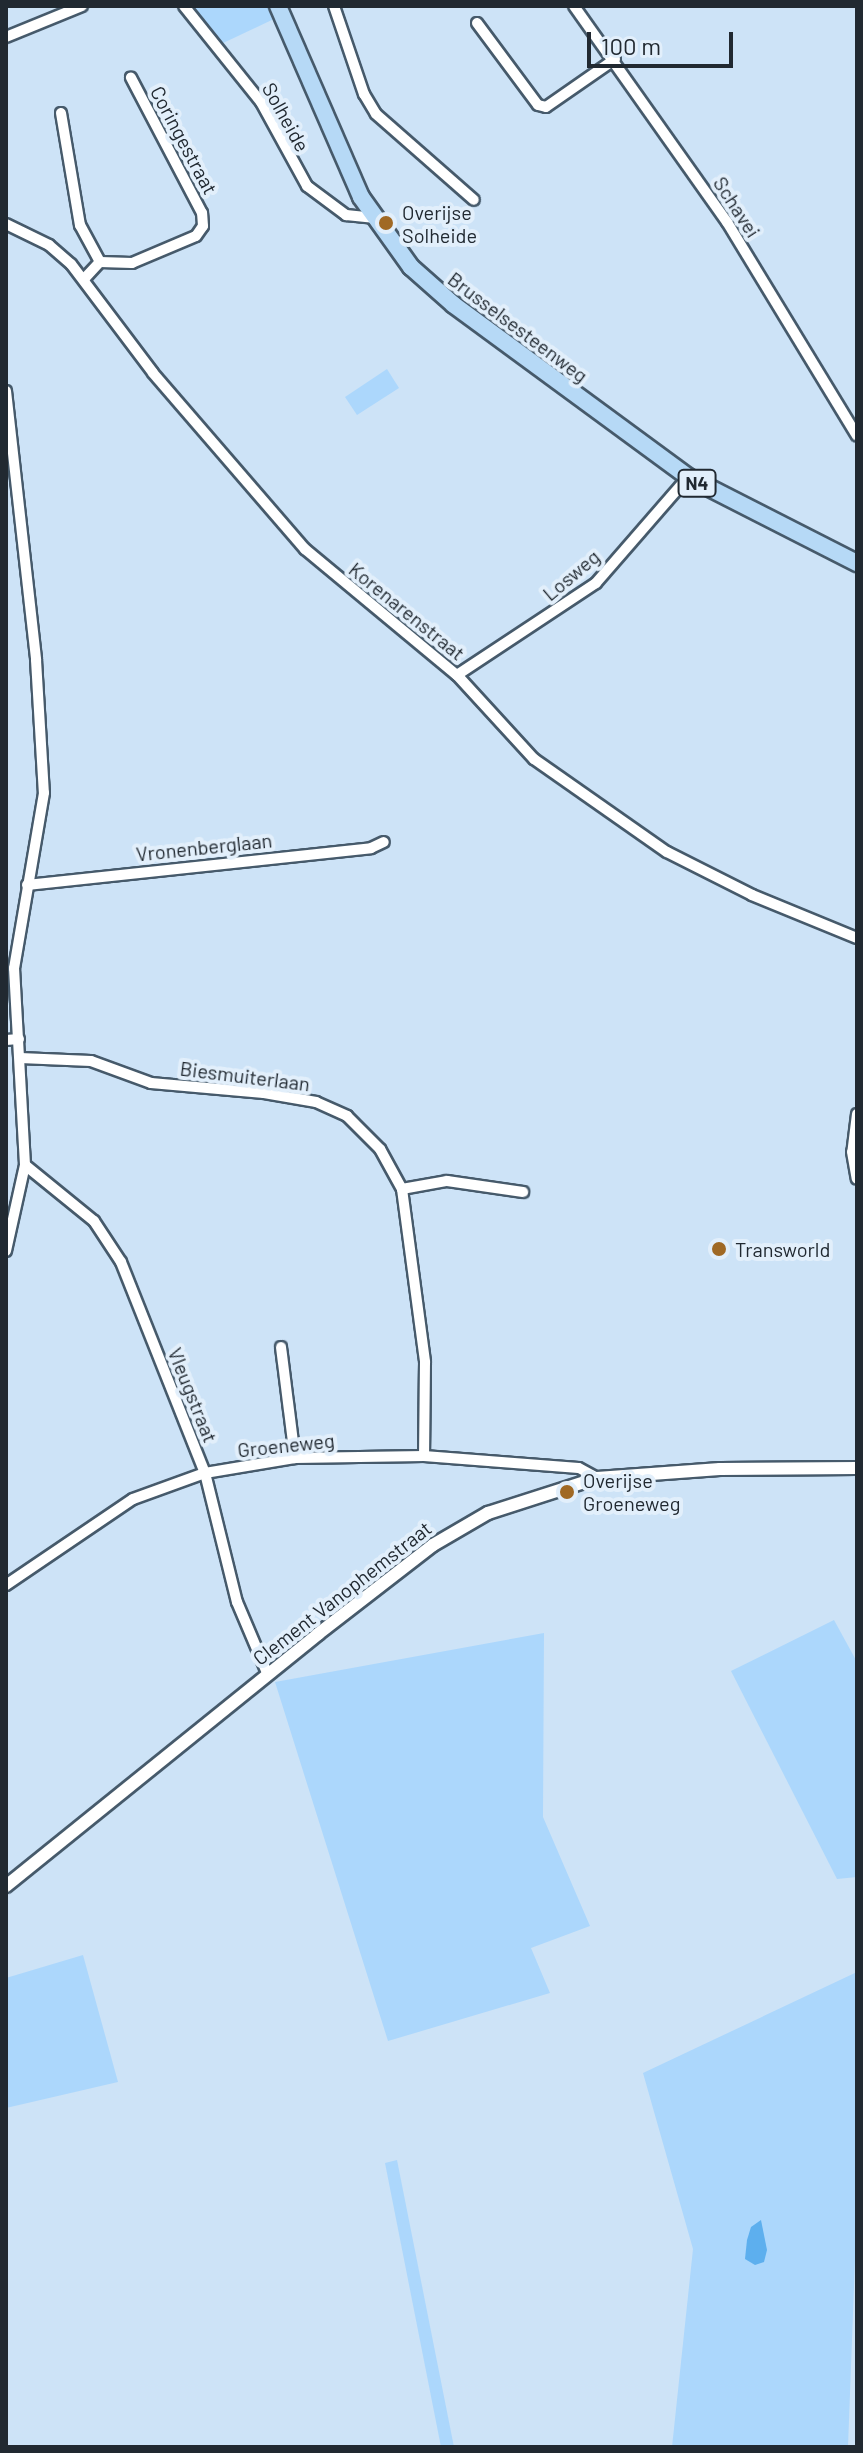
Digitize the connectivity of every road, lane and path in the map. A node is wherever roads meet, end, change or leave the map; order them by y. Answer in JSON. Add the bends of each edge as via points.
{"nodes":[{"id":1,"x":82,"y":6,"type":"edge"},
{"id":2,"x":184,"y":6,"type":"edge"},
{"id":3,"x":278,"y":6,"type":"edge"},
{"id":4,"x":334,"y":6,"type":"edge"},
{"id":5,"x":574,"y":6,"type":"edge"},
{"id":6,"x":477,"y":23,"type":"dead end"},
{"id":7,"x":6,"y":37,"type":"edge"},
{"id":8,"x":615,"y":59,"type":"junction"},
{"id":9,"x":131,"y":78,"type":"dead end"},
{"id":10,"x":61,"y":113,"type":"dead end"},
{"id":11,"x":474,"y":200,"type":"dead end"},
{"id":12,"x":373,"y":218,"type":"junction"},
{"id":13,"x":6,"y":224,"type":"edge"},
{"id":14,"x":100,"y":262,"type":"junction"},
{"id":15,"x":84,"y":279,"type":"junction"},
{"id":16,"x":6,"y":391,"type":"edge"},
{"id":17,"x":857,"y":436,"type":"edge"},
{"id":18,"x":688,"y":477,"type":"junction"},
{"id":19,"x":857,"y":563,"type":"edge"},
{"id":20,"x":457,"y":675,"type":"junction"},
{"id":21,"x":384,"y":842,"type":"dead end"},
{"id":22,"x":27,"y":885,"type":"junction"},
{"id":23,"x":857,"y":938,"type":"edge"},
{"id":24,"x":11,"y":980,"type":"edge"},
{"id":25,"x":19,"y":1039,"type":"junction"},
{"id":26,"x":6,"y":1040,"type":"edge"},
{"id":27,"x":20,"y":1058,"type":"junction"},
{"id":28,"x":857,"y":1116,"type":"edge"},
{"id":29,"x":857,"y":1125,"type":"edge"},
{"id":30,"x":857,"y":1137,"type":"edge"},
{"id":31,"x":854,"y":1163,"type":"junction"},
{"id":32,"x":25,"y":1165,"type":"junction"},
{"id":33,"x":857,"y":1179,"type":"edge"},
{"id":34,"x":402,"y":1189,"type":"junction"},
{"id":35,"x":523,"y":1192,"type":"dead end"},
{"id":36,"x":6,"y":1251,"type":"edge"},
{"id":37,"x":281,"y":1347,"type":"dead end"},
{"id":38,"x":424,"y":1456,"type":"junction"},
{"id":39,"x":295,"y":1458,"type":"junction"},
{"id":40,"x":857,"y":1468,"type":"edge"},
{"id":41,"x":205,"y":1473,"type":"junction"},
{"id":42,"x":597,"y":1478,"type":"junction"},
{"id":43,"x":6,"y":1585,"type":"edge"},
{"id":44,"x":268,"y":1675,"type":"junction"},
{"id":45,"x":6,"y":1886,"type":"edge"}],
"edges":[{"from":1,"to":7,"type":"street"},
{"from":2,"to":12,"type":"street","name":"Solheide","via":[[261,102],[307,186],[346,215]]},
{"from":3,"to":12,"type":"main road","name":"Brusselsesteenweg","number":"N4"},
{"from":4,"to":11,"type":"street","via":[[376,114]]},
{"from":5,"to":8,"type":"street","name":"Schavei"},
{"from":6,"to":8,"type":"street","via":[[538,105],[546,107]]},
{"from":8,"to":17,"type":"street","name":"Schavei","via":[[727,222]]},
{"from":9,"to":14,"type":"street","name":"Coringestraat","via":[[202,213],[203,226],[196,236],[132,263]]},
{"from":10,"to":14,"type":"street","via":[[80,225]]},
{"from":12,"to":18,"type":"main road","name":"Brusselsesteenweg","number":"N4","via":[[411,267],[454,305]]},
{"from":13,"to":15,"type":"street","name":"Korenarenstraat","via":[[49,245]]},
{"from":14,"to":15,"type":"street"},
{"from":15,"to":20,"type":"street","name":"Korenarenstraat","via":[[153,373],[305,549]]},
{"from":16,"to":22,"type":"street","via":[[43,764],[39,828]]},
{"from":18,"to":19,"type":"main road","name":"Brusselsesteenweg","number":"N4"},
{"from":18,"to":20,"type":"street","name":"Losweg","via":[[596,583]]},
{"from":20,"to":23,"type":"street","name":"Korenarenstraat","via":[[534,759],[616,821],[752,895]]},
{"from":21,"to":22,"type":"street","name":"Vronenberglaan","via":[[371,848]]},
{"from":22,"to":24,"type":"street"},
{"from":24,"to":25,"type":"street"},
{"from":25,"to":26,"type":"street"},
{"from":25,"to":27,"type":"street"},
{"from":27,"to":32,"type":"street"},
{"from":27,"to":34,"type":"street","name":"Biesmuiterlaan","via":[[91,1061],[151,1083],[316,1102],[347,1116],[380,1149]]},
{"from":28,"to":29,"type":"street"},
{"from":28,"to":31,"type":"street"},
{"from":30,"to":31,"type":"street"},
{"from":31,"to":33,"type":"street"},
{"from":32,"to":36,"type":"street"},
{"from":32,"to":41,"type":"street","name":"Vleugstraat","via":[[94,1221],[121,1262]]},
{"from":34,"to":35,"type":"street","via":[[447,1181]]},
{"from":34,"to":38,"type":"street","name":"Biesmuiterlaan","via":[[425,1362]]},
{"from":37,"to":39,"type":"street"},
{"from":38,"to":39,"type":"street","name":"Groeneweg"},
{"from":38,"to":42,"type":"street","name":"Groeneweg","via":[[579,1468]]},
{"from":39,"to":41,"type":"street","name":"Groeneweg"},
{"from":40,"to":42,"type":"street","name":"Clement Vanophemstraat","via":[[706,1469]]},
{"from":41,"to":43,"type":"street","name":"Groeneweg","via":[[133,1499]]},
{"from":41,"to":44,"type":"street","name":"Vleugstraat","via":[[237,1602]]},
{"from":42,"to":44,"type":"street","name":"Clement Vanophemstraat","via":[[545,1491],[460,1529]]},
{"from":44,"to":45,"type":"street","name":"Clement Vanophemstraat"}]}
